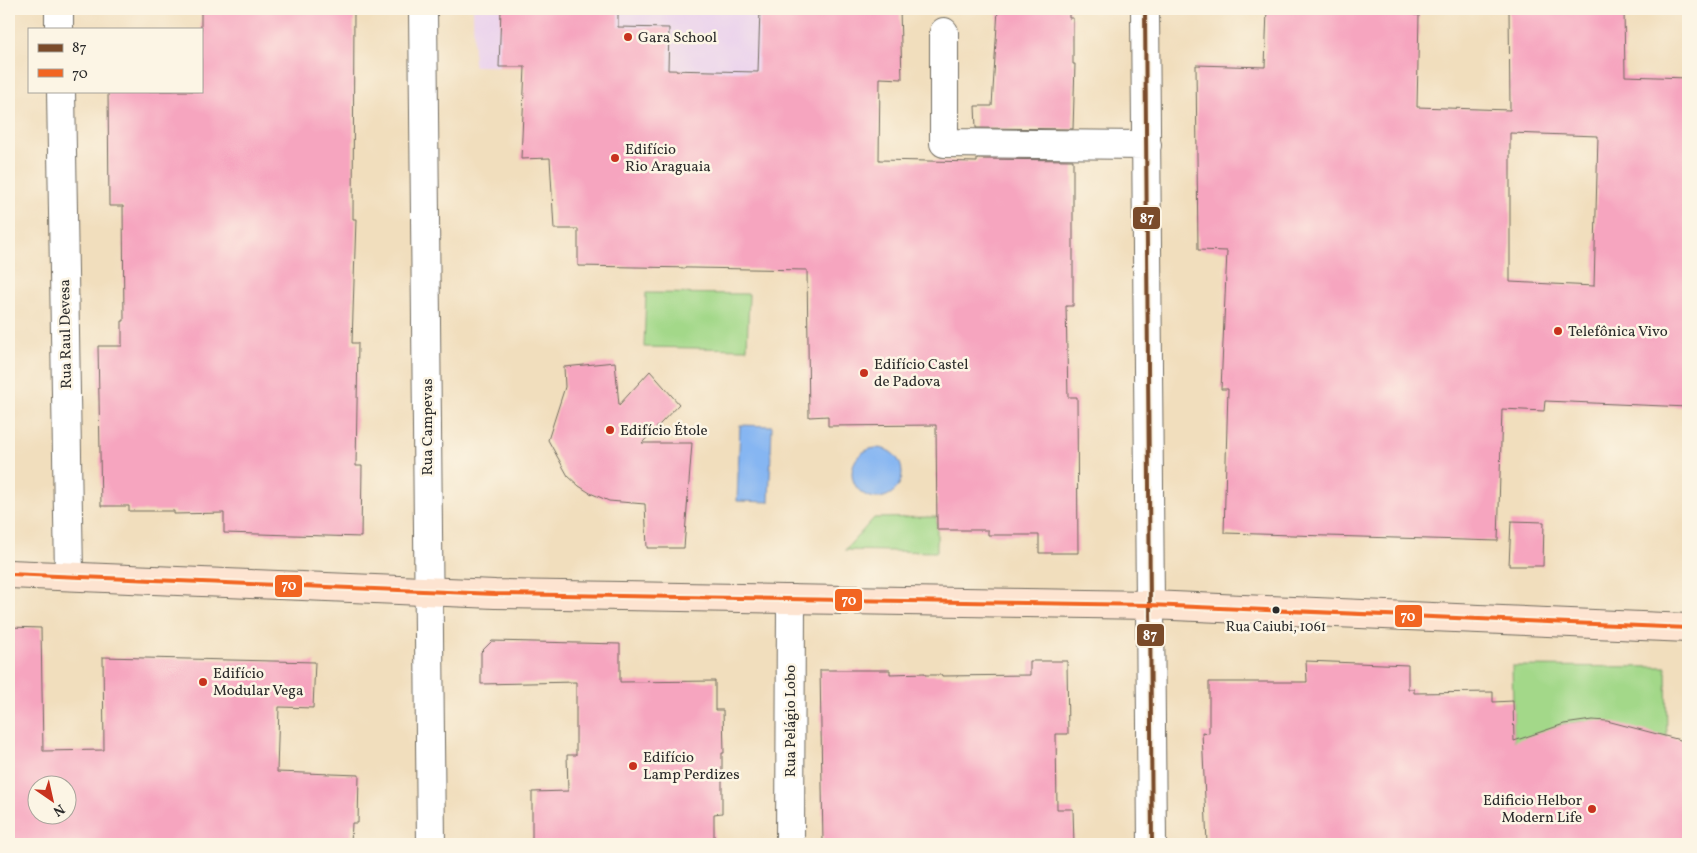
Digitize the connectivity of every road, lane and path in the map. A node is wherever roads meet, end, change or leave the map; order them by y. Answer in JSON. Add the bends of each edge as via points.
{"nodes":[{"id":1,"x":59,"y":9,"type":"edge"},
{"id":2,"x":423,"y":9,"type":"edge"},
{"id":3,"x":1144,"y":9,"type":"edge"},
{"id":4,"x":60,"y":28,"type":"edge"},
{"id":5,"x":944,"y":32,"type":"dead end"},
{"id":6,"x":61,"y":92,"type":"edge"},
{"id":7,"x":1146,"y":145,"type":"junction"},
{"id":8,"x":9,"y":574,"type":"edge"},
{"id":9,"x":69,"y":576,"type":"junction"},
{"id":10,"x":428,"y":592,"type":"junction"},
{"id":11,"x":791,"y":598,"type":"junction"},
{"id":12,"x":1150,"y":605,"type":"junction"},
{"id":13,"x":1688,"y":628,"type":"edge"},
{"id":14,"x":431,"y":844,"type":"edge"},
{"id":15,"x":790,"y":844,"type":"edge"},
{"id":16,"x":1152,"y":844,"type":"edge"}],
"edges":[{"from":1,"to":4,"type":"street"},
{"from":2,"to":10,"type":"street","name":"Rua Campevas"},
{"from":3,"to":7,"type":"street"},
{"from":5,"to":7,"type":"street","via":[[944,143]]},
{"from":6,"to":9,"type":"street","name":"Rua Raul Devesa"},
{"from":7,"to":12,"type":"street"},
{"from":8,"to":9,"type":"main road"},
{"from":9,"to":10,"type":"main road"},
{"from":10,"to":11,"type":"main road"},
{"from":10,"to":14,"type":"street","name":"Rua Campevas"},
{"from":11,"to":12,"type":"main road"},
{"from":11,"to":15,"type":"street","name":"Rua Pelágio Lobo"},
{"from":12,"to":13,"type":"main road"},
{"from":12,"to":16,"type":"street"}]}
